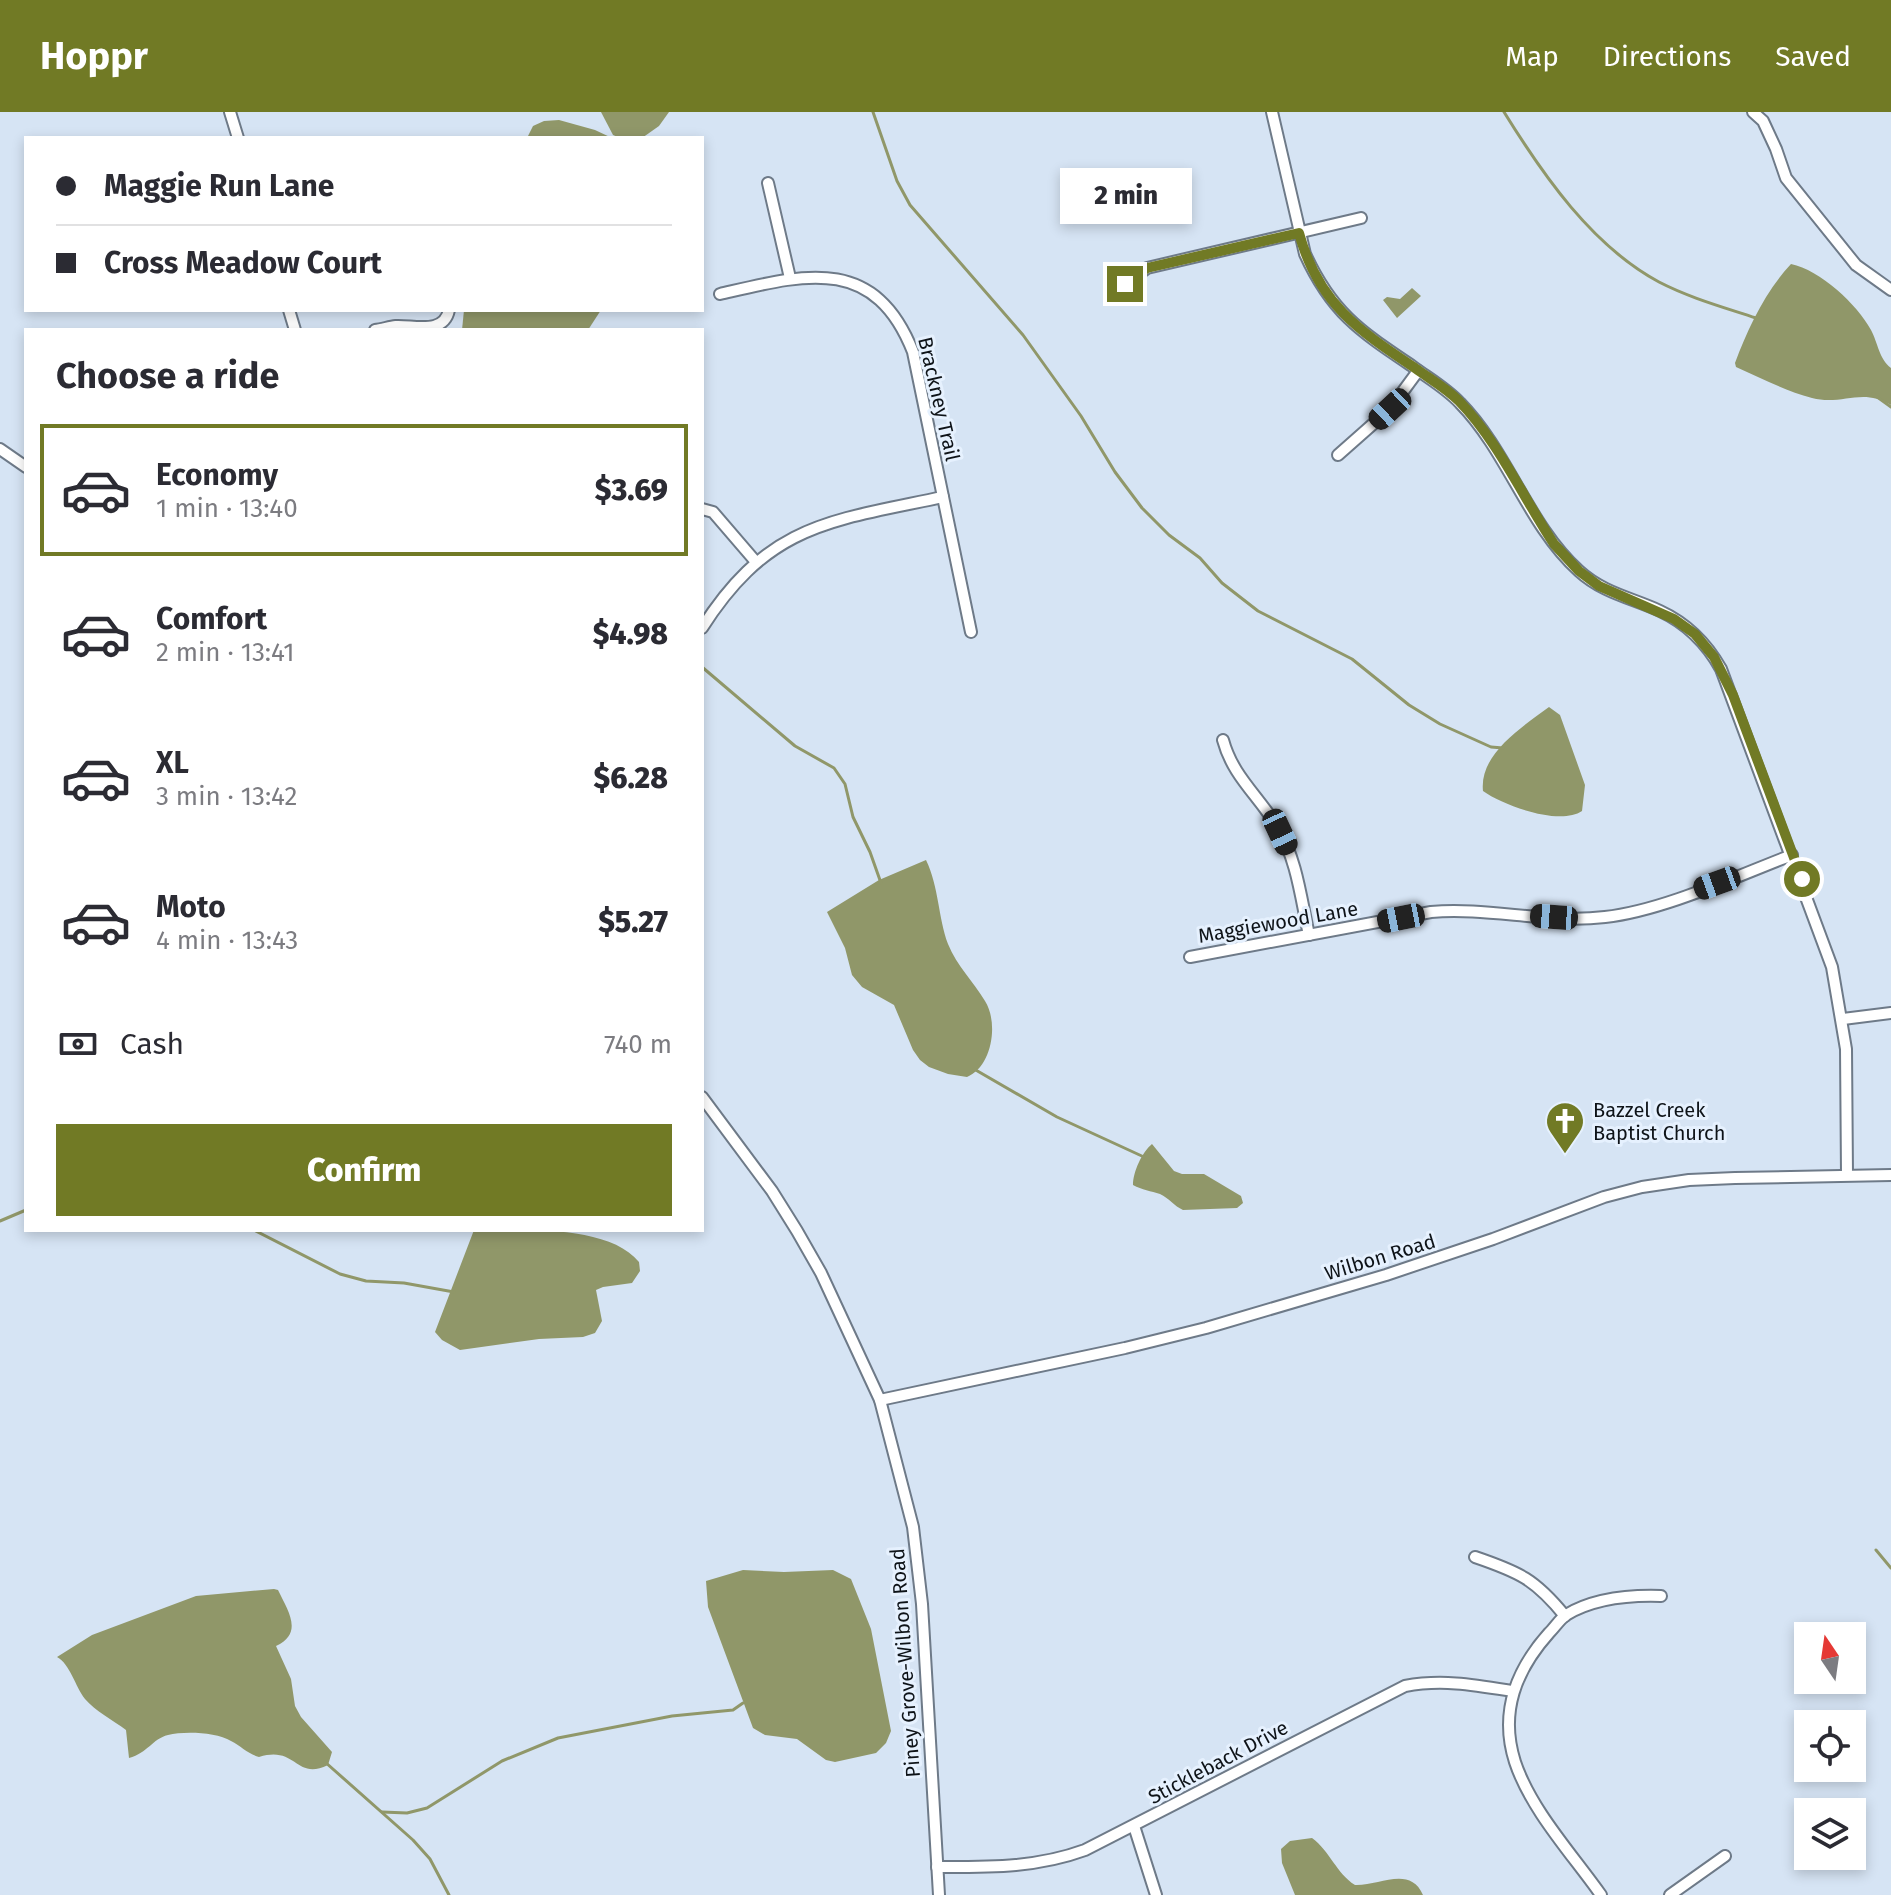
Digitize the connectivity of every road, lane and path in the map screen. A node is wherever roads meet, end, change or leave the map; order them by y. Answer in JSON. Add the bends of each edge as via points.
{"nodes":[{"id":1,"x":230,"y":112,"type":"edge"},
{"id":2,"x":1272,"y":112,"type":"edge"},
{"id":3,"x":1753,"y":112,"type":"edge"},
{"id":4,"x":237,"y":136,"type":"edge"},
{"id":5,"x":768,"y":183,"type":"dead end"},
{"id":6,"x":1361,"y":218,"type":"dead end"},
{"id":7,"x":1299,"y":233,"type":"junction"},
{"id":8,"x":790,"y":278,"type":"junction"},
{"id":9,"x":1125,"y":284,"type":"dead end"},
{"id":10,"x":1891,"y":290,"type":"edge"},
{"id":11,"x":720,"y":294,"type":"dead end"},
{"id":12,"x":449,"y":312,"type":"edge"},
{"id":13,"x":386,"y":328,"type":"edge"},
{"id":14,"x":1418,"y":371,"type":"junction"},
{"id":15,"x":0,"y":449,"type":"edge"},
{"id":16,"x":1338,"y":455,"type":"dead end"},
{"id":17,"x":24,"y":466,"type":"edge"},
{"id":18,"x":943,"y":497,"type":"junction"},
{"id":19,"x":704,"y":510,"type":"edge"},
{"id":20,"x":756,"y":562,"type":"junction"},
{"id":21,"x":704,"y":625,"type":"edge"},
{"id":22,"x":971,"y":632,"type":"dead end"},
{"id":23,"x":1223,"y":740,"type":"dead end"},
{"id":24,"x":1792,"y":855,"type":"junction"},
{"id":25,"x":1309,"y":935,"type":"junction"},
{"id":26,"x":1190,"y":957,"type":"dead end"},
{"id":27,"x":1891,"y":1013,"type":"edge"},
{"id":28,"x":1843,"y":1019,"type":"junction"},
{"id":29,"x":704,"y":1100,"type":"edge"},
{"id":30,"x":1847,"y":1175,"type":"junction"},
{"id":31,"x":1891,"y":1175,"type":"edge"},
{"id":32,"x":880,"y":1400,"type":"junction"},
{"id":33,"x":1475,"y":1557,"type":"dead end"},
{"id":34,"x":1661,"y":1596,"type":"dead end"},
{"id":35,"x":1565,"y":1616,"type":"junction"},
{"id":36,"x":1512,"y":1691,"type":"junction"},
{"id":37,"x":1134,"y":1826,"type":"junction"},
{"id":38,"x":1725,"y":1856,"type":"dead end"},
{"id":39,"x":937,"y":1867,"type":"junction"},
{"id":40,"x":939,"y":1895,"type":"edge"},
{"id":41,"x":1156,"y":1895,"type":"edge"},
{"id":42,"x":1601,"y":1895,"type":"edge"},
{"id":43,"x":1670,"y":1895,"type":"edge"}],
"edges":[{"from":1,"to":4,"type":"street"},
{"from":2,"to":7,"type":"street"},
{"from":3,"to":10,"type":"street","via":[[1763,121],[1786,178],[1856,265]]},
{"from":5,"to":8,"type":"street"},
{"from":6,"to":7,"type":"street"},
{"from":7,"to":9,"type":"street","via":[[1147,268]]},
{"from":7,"to":14,"type":"street","via":[[1315,275],[1336,308]]},
{"from":8,"to":11,"type":"street","name":"Brackney Trail"},
{"from":8,"to":18,"type":"street","name":"Brackney Trail","via":[[826,276],[849,283],[883,303],[900,324],[913,352]]},
{"from":12,"to":13,"type":"street","via":[[441,324],[431,327]]},
{"from":14,"to":16,"type":"street","via":[[1390,409]]},
{"from":14,"to":24,"type":"street","via":[[1446,389],[1477,423],[1554,544],[1579,571],[1612,593],[1674,619],[1714,657]]},
{"from":15,"to":17,"type":"street"},
{"from":18,"to":20,"type":"street","via":[[823,524]]},
{"from":18,"to":22,"type":"street","name":"Brackney Trail"},
{"from":19,"to":20,"type":"street","via":[[713,512]]},
{"from":20,"to":21,"type":"street"},
{"from":23,"to":25,"type":"street","via":[[1229,762],[1269,812],[1288,848]]},
{"from":24,"to":25,"type":"street","name":"Maggiewood Lane","via":[[1616,915],[1572,918],[1450,910]]},
{"from":24,"to":28,"type":"street","via":[[1832,967]]},
{"from":25,"to":26,"type":"street","name":"Maggiewood Lane"},
{"from":27,"to":28,"type":"street"},
{"from":28,"to":30,"type":"street"},
{"from":29,"to":32,"type":"street","name":"Piney Grove-Wilbon Road","via":[[797,1231]]},
{"from":30,"to":31,"type":"street","name":"Wilbon Road"},
{"from":30,"to":32,"type":"street","name":"Wilbon Road","via":[[1689,1180],[1642,1187],[1386,1275],[1206,1328]]},
{"from":32,"to":39,"type":"street","name":"Piney Grove-Wilbon Road","via":[[913,1527]]},
{"from":33,"to":35,"type":"street","via":[[1513,1570],[1544,1591]]},
{"from":34,"to":35,"type":"street","via":[[1624,1596]]},
{"from":35,"to":36,"type":"street","via":[[1538,1646]]},
{"from":36,"to":37,"type":"street","name":"Stickleback Drive","via":[[1452,1682],[1405,1686]]},
{"from":36,"to":42,"type":"street","via":[[1509,1729],[1515,1761],[1528,1790]]},
{"from":37,"to":39,"type":"street","name":"Stickleback Drive","via":[[1048,1861],[1008,1868]]},
{"from":37,"to":41,"type":"street"},
{"from":38,"to":43,"type":"street"},
{"from":39,"to":40,"type":"street","name":"Piney Grove-Wilbon Road"}]}
